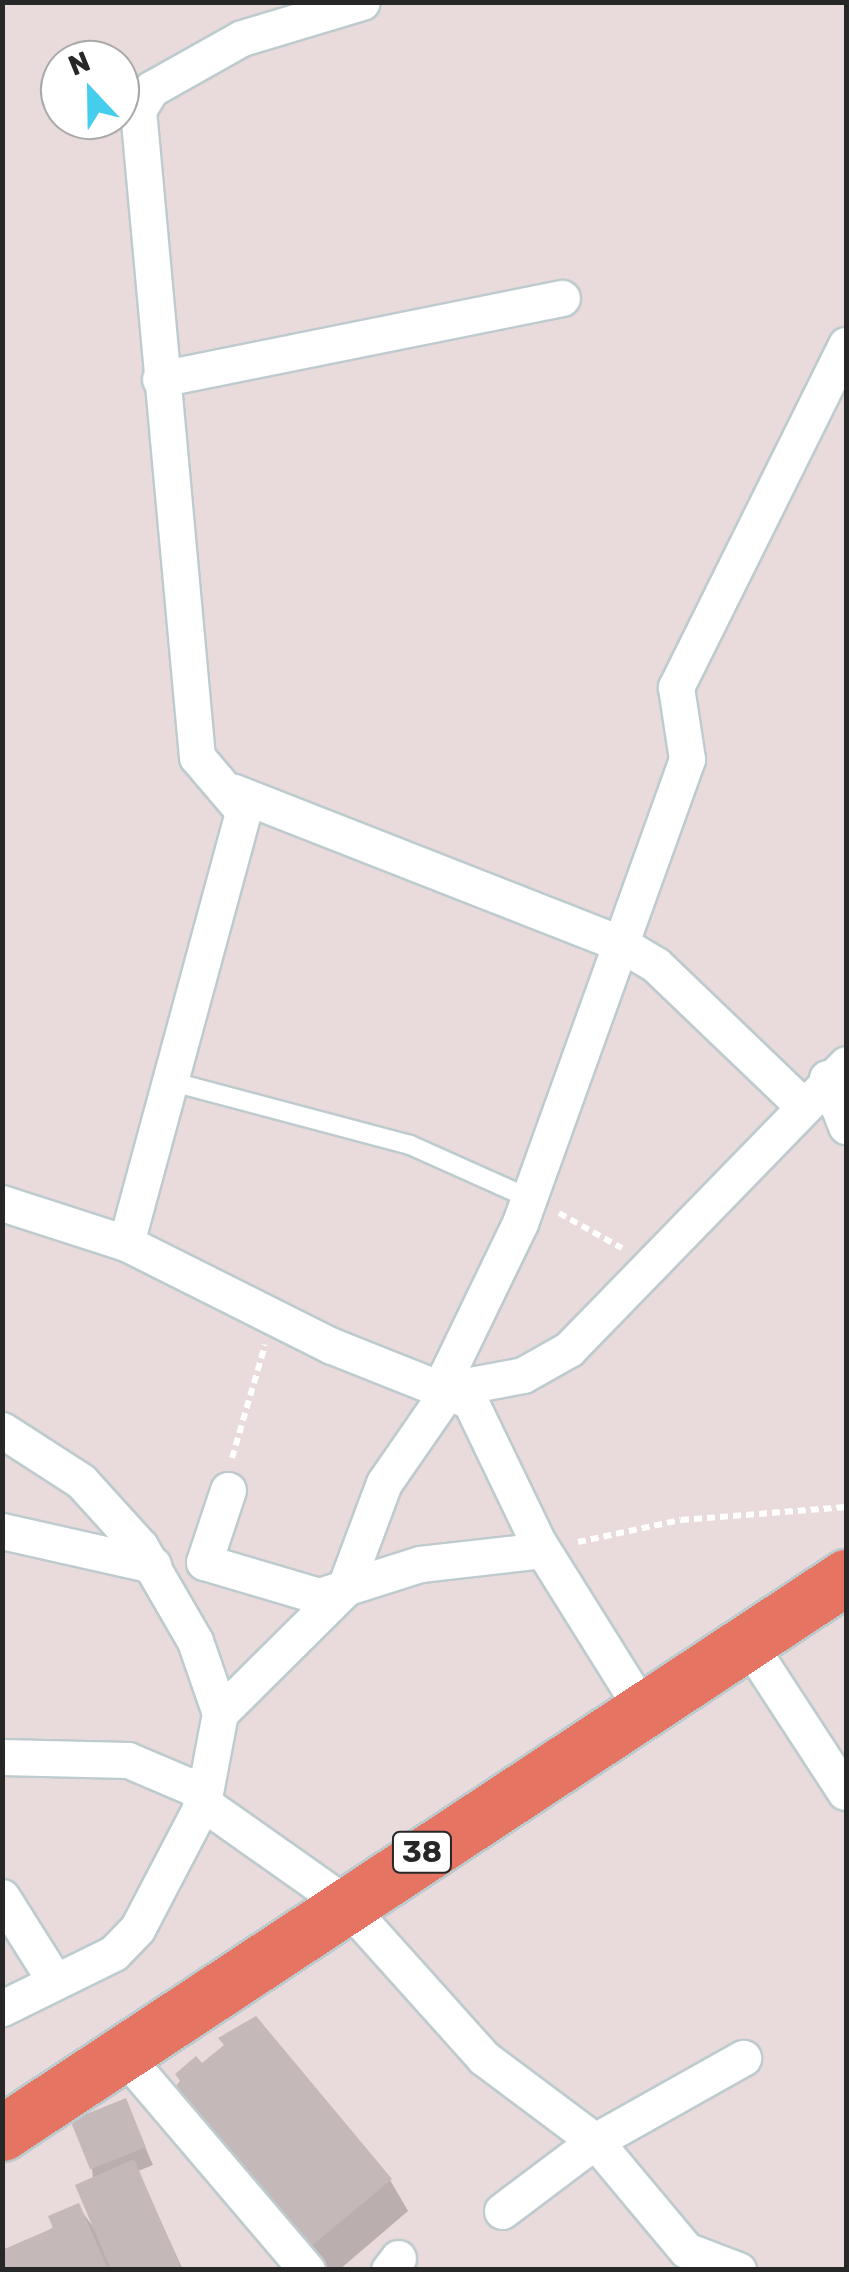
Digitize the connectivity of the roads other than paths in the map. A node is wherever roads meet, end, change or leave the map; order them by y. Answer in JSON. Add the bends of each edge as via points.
{"nodes":[{"id":1,"x":362,"y":2,"type":"edge"},
{"id":2,"x":562,"y":298,"type":"dead end"},
{"id":3,"x":846,"y":346,"type":"edge"},
{"id":4,"x":160,"y":379,"type":"junction"},
{"id":5,"x":234,"y":792,"type":"junction"},
{"id":6,"x":621,"y":944,"type":"junction"},
{"id":7,"x":837,"y":1071,"type":"edge"},
{"id":8,"x":177,"y":1083,"type":"junction"},
{"id":9,"x":802,"y":1104,"type":"junction"},
{"id":10,"x":846,"y":1126,"type":"edge"},
{"id":11,"x":526,"y":1197,"type":"junction"},
{"id":12,"x":2,"y":1203,"type":"edge"},
{"id":13,"x":126,"y":1243,"type":"junction"},
{"id":14,"x":450,"y":1389,"type":"junction"},
{"id":15,"x":2,"y":1430,"type":"edge"},
{"id":16,"x":228,"y":1490,"type":"road end"},
{"id":17,"x":2,"y":1531,"type":"edge"},
{"id":18,"x":542,"y":1550,"type":"junction"},
{"id":19,"x":153,"y":1565,"type":"junction"},
{"id":20,"x":846,"y":1577,"type":"edge"},
{"id":21,"x":344,"y":1590,"type":"junction"},
{"id":22,"x":744,"y":1638,"type":"junction"},
{"id":23,"x":640,"y":1705,"type":"junction"},
{"id":24,"x":220,"y":1713,"type":"junction"},
{"id":25,"x":8,"y":1749,"type":"edge"},
{"id":26,"x":845,"y":1792,"type":"edge"},
{"id":27,"x":204,"y":1802,"type":"junction"},
{"id":28,"x":2,"y":1897,"type":"edge"},
{"id":29,"x":345,"y":1903,"type":"junction"},
{"id":30,"x":53,"y":1978,"type":"junction"},
{"id":31,"x":2,"y":2008,"type":"edge"},
{"id":32,"x":123,"y":2054,"type":"junction"},
{"id":33,"x":744,"y":2058,"type":"dead end"},
{"id":34,"x":2,"y":2133,"type":"edge"},
{"id":35,"x":595,"y":2140,"type":"junction"},
{"id":36,"x":502,"y":2211,"type":"dead end"},
{"id":37,"x":307,"y":2270,"type":"edge"},
{"id":38,"x":738,"y":2270,"type":"edge"}],
"edges":[{"from":1,"to":4,"type":"street","via":[[242,38],[151,88],[138,110]]},
{"from":2,"to":4,"type":"street"},
{"from":3,"to":6,"type":"street","via":[[676,687],[686,759]]},
{"from":4,"to":5,"type":"street","via":[[196,757]]},
{"from":5,"to":6,"type":"street"},
{"from":5,"to":8,"type":"street","via":[[240,833]]},
{"from":6,"to":9,"type":"street","via":[[656,965]]},
{"from":6,"to":11,"type":"street"},
{"from":7,"to":9,"type":"street"},
{"from":7,"to":10,"type":"street"},
{"from":8,"to":11,"type":"lane","via":[[410,1145]]},
{"from":8,"to":13,"type":"street"},
{"from":9,"to":14,"type":"street","via":[[569,1349],[523,1376]]},
{"from":11,"to":14,"type":"street","via":[[448,1372]]},
{"from":12,"to":13,"type":"street"},
{"from":13,"to":14,"type":"street","via":[[273,1315]]},
{"from":14,"to":18,"type":"street","via":[[470,1401]]},
{"from":14,"to":21,"type":"street","via":[[384,1484]]},
{"from":15,"to":19,"type":"street","via":[[81,1480]]},
{"from":16,"to":21,"type":"street","via":[[204,1562],[319,1596]]},
{"from":17,"to":19,"type":"street"},
{"from":18,"to":21,"type":"street","via":[[420,1564]]},
{"from":18,"to":23,"type":"street"},
{"from":19,"to":24,"type":"street","via":[[195,1641]]},
{"from":20,"to":22,"type":"main road","number":"38"},
{"from":21,"to":24,"type":"street"},
{"from":22,"to":23,"type":"main road","number":"38"},
{"from":22,"to":26,"type":"street"},
{"from":23,"to":29,"type":"main road","number":"38"},
{"from":24,"to":27,"type":"street"},
{"from":25,"to":27,"type":"street","via":[[128,1760],[194,1788]]},
{"from":27,"to":29,"type":"street"},
{"from":27,"to":30,"type":"street","via":[[137,1929],[114,1952]]},
{"from":28,"to":30,"type":"street"},
{"from":29,"to":32,"type":"main road","number":"38"},
{"from":29,"to":35,"type":"street","via":[[484,2058]]},
{"from":30,"to":31,"type":"street"},
{"from":32,"to":34,"type":"main road","number":"38"},
{"from":32,"to":37,"type":"street"},
{"from":33,"to":35,"type":"street"},
{"from":35,"to":36,"type":"street"},
{"from":35,"to":38,"type":"street","via":[[686,2250]]}]}
